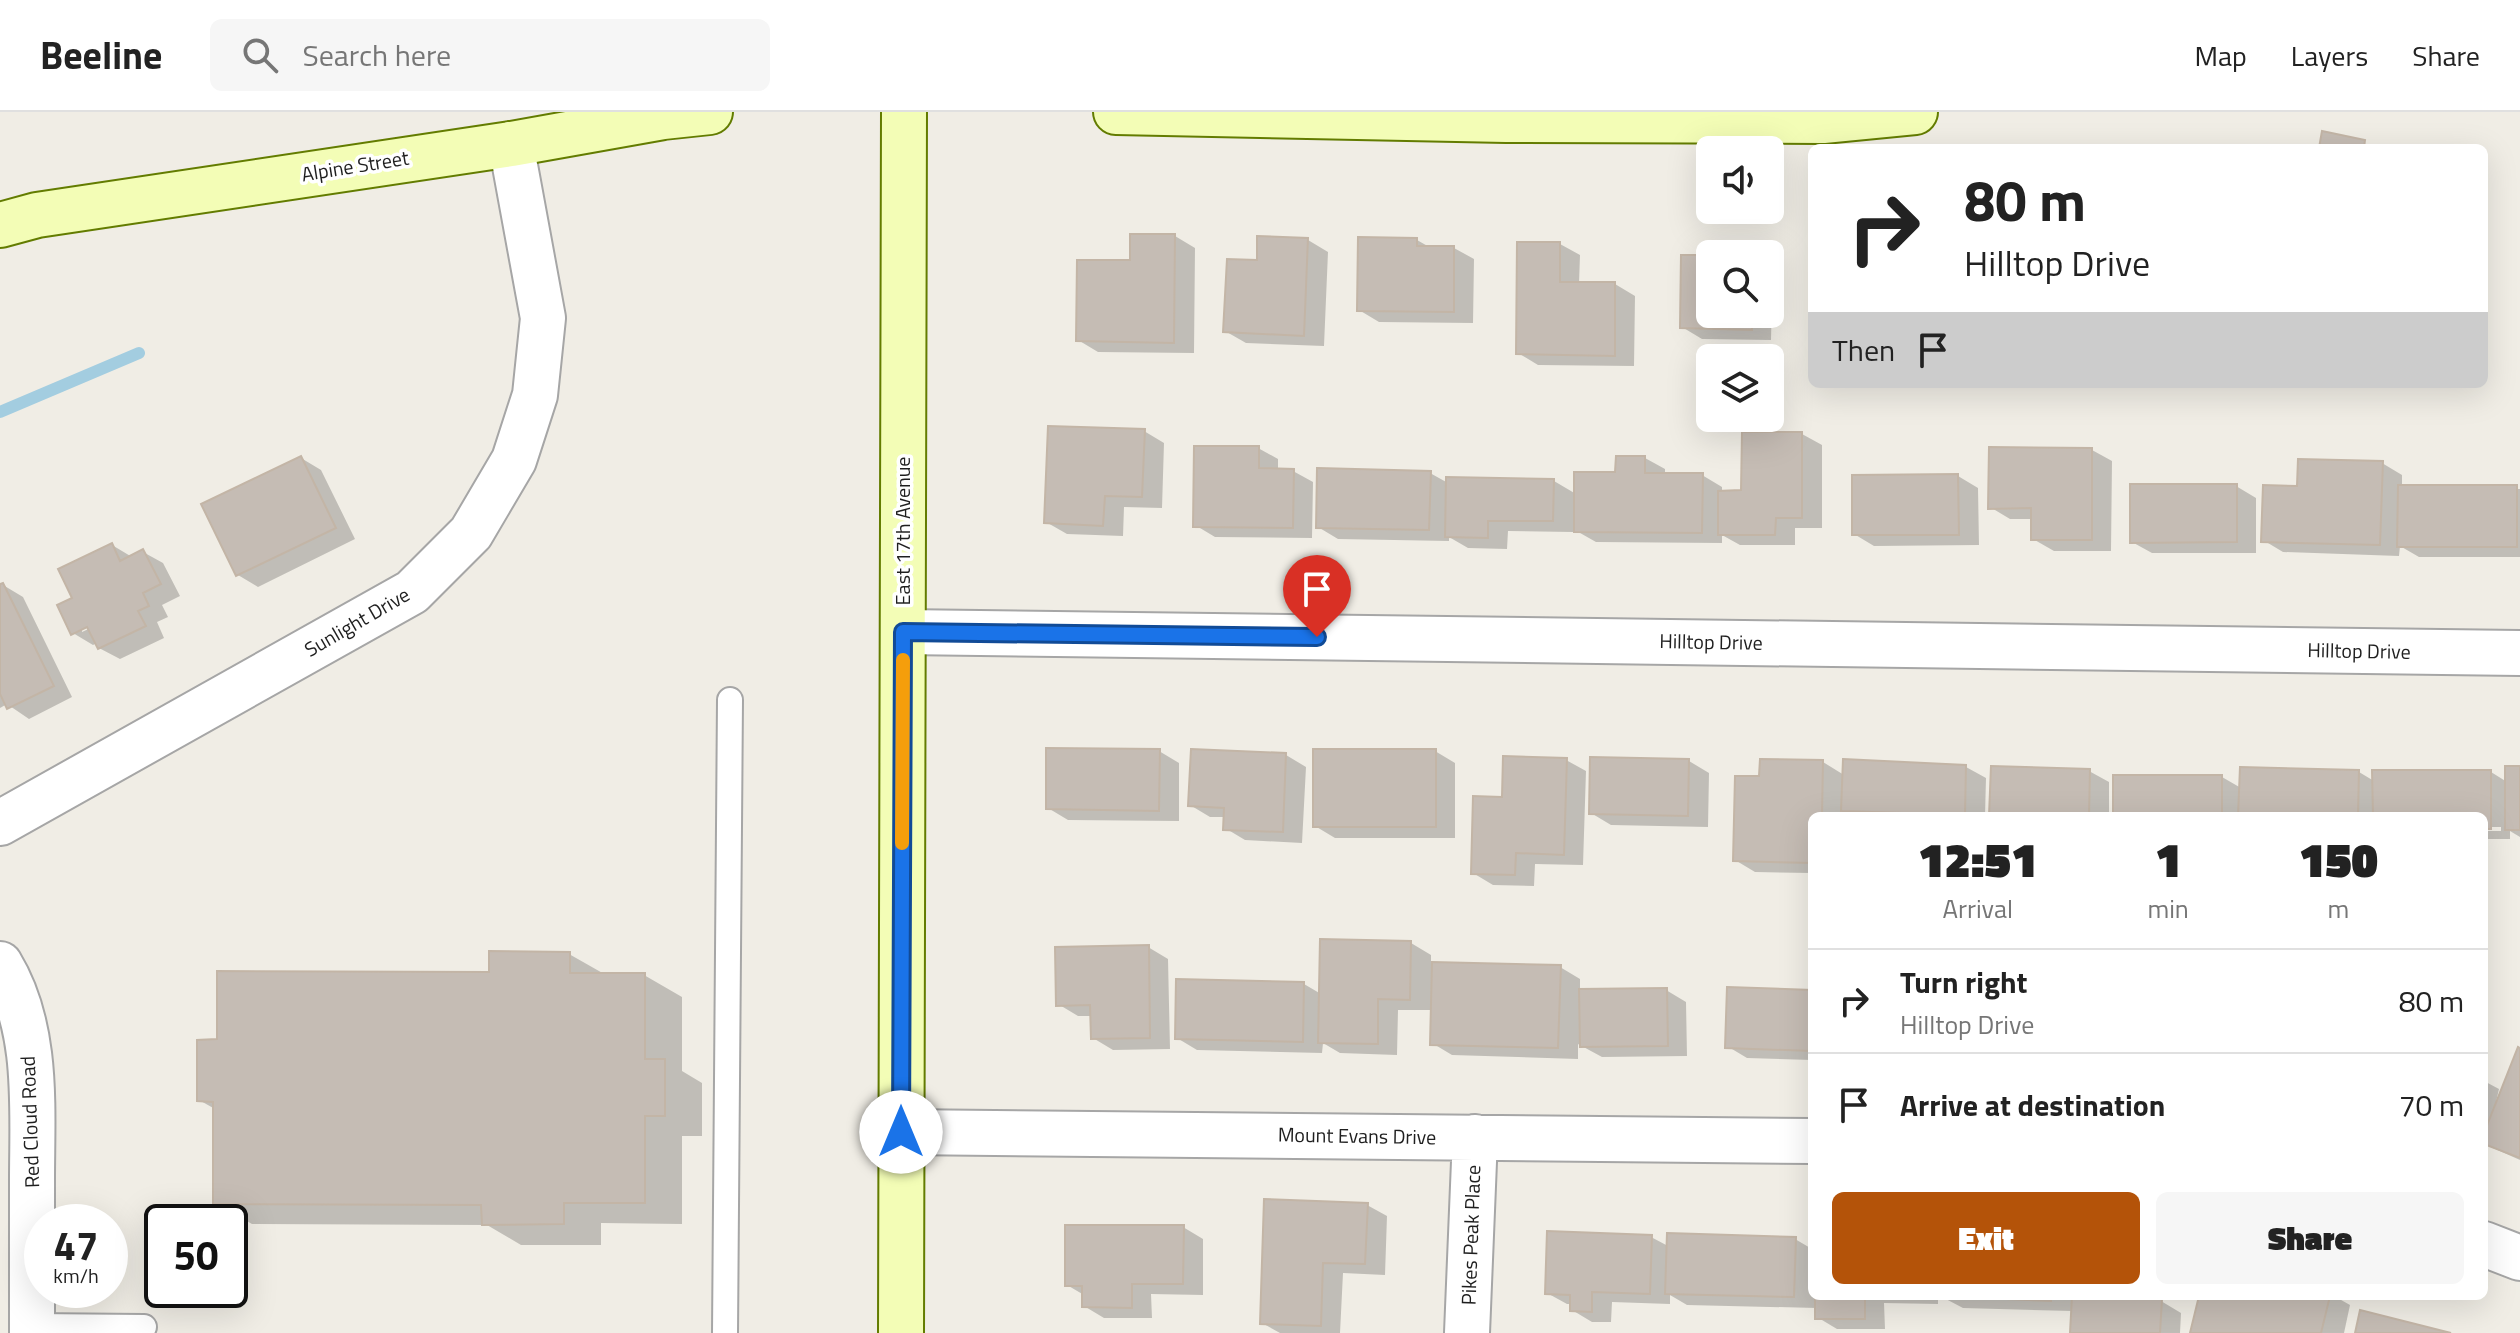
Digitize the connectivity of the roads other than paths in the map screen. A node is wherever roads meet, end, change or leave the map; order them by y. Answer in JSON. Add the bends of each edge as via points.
{"nodes":[{"id":1,"x":710,"y":112,"type":"edge"},
{"id":2,"x":904,"y":112,"type":"edge"},
{"id":3,"x":1116,"y":112,"type":"edge"},
{"id":4,"x":1915,"y":112,"type":"edge"},
{"id":5,"x":511,"y":144,"type":"junction"},
{"id":6,"x":0,"y":225,"type":"edge"},
{"id":7,"x":903,"y":632,"type":"junction"},
{"id":8,"x":2520,"y":653,"type":"edge"},
{"id":9,"x":730,"y":700,"type":"dead end"},
{"id":10,"x":0,"y":823,"type":"edge"},
{"id":11,"x":0,"y":964,"type":"edge"},
{"id":12,"x":901,"y":1132,"type":"junction"},
{"id":13,"x":1475,"y":1137,"type":"junction"},
{"id":14,"x":1808,"y":1141,"type":"edge"},
{"id":15,"x":2488,"y":1246,"type":"edge"},
{"id":16,"x":2520,"y":1258,"type":"edge"},
{"id":17,"x":144,"y":1327,"type":"dead end"},
{"id":18,"x":32,"y":1329,"type":"edge"},
{"id":19,"x":725,"y":1333,"type":"edge"},
{"id":20,"x":901,"y":1333,"type":"edge"},
{"id":21,"x":1467,"y":1333,"type":"edge"}],
"edges":[{"from":1,"to":5,"type":"street","name":"Alpine Street"},
{"from":2,"to":7,"type":"street","name":"East 17th Avenue"},
{"from":3,"to":4,"type":"street","via":[[1823,121]]},
{"from":5,"to":6,"type":"street","name":"Alpine Street","via":[[37,215]]},
{"from":5,"to":10,"type":"street","name":"Sunlight Drive","via":[[543,318],[535,395],[514,460],[471,533],[412,592]]},
{"from":7,"to":8,"type":"street","name":"Hilltop Drive"},
{"from":7,"to":12,"type":"street","name":"East 17th Avenue"},
{"from":9,"to":19,"type":"lane"},
{"from":11,"to":18,"type":"street","name":"Red Cloud Road","via":[[27,1032]]},
{"from":12,"to":13,"type":"street","name":"Mount Evans Drive"},
{"from":12,"to":20,"type":"street","name":"East 17th Avenue"},
{"from":13,"to":14,"type":"street","name":"Mount Evans Drive"},
{"from":13,"to":21,"type":"street","name":"Pikes Peak Place"},
{"from":15,"to":16,"type":"street"},
{"from":17,"to":18,"type":"lane"}]}
